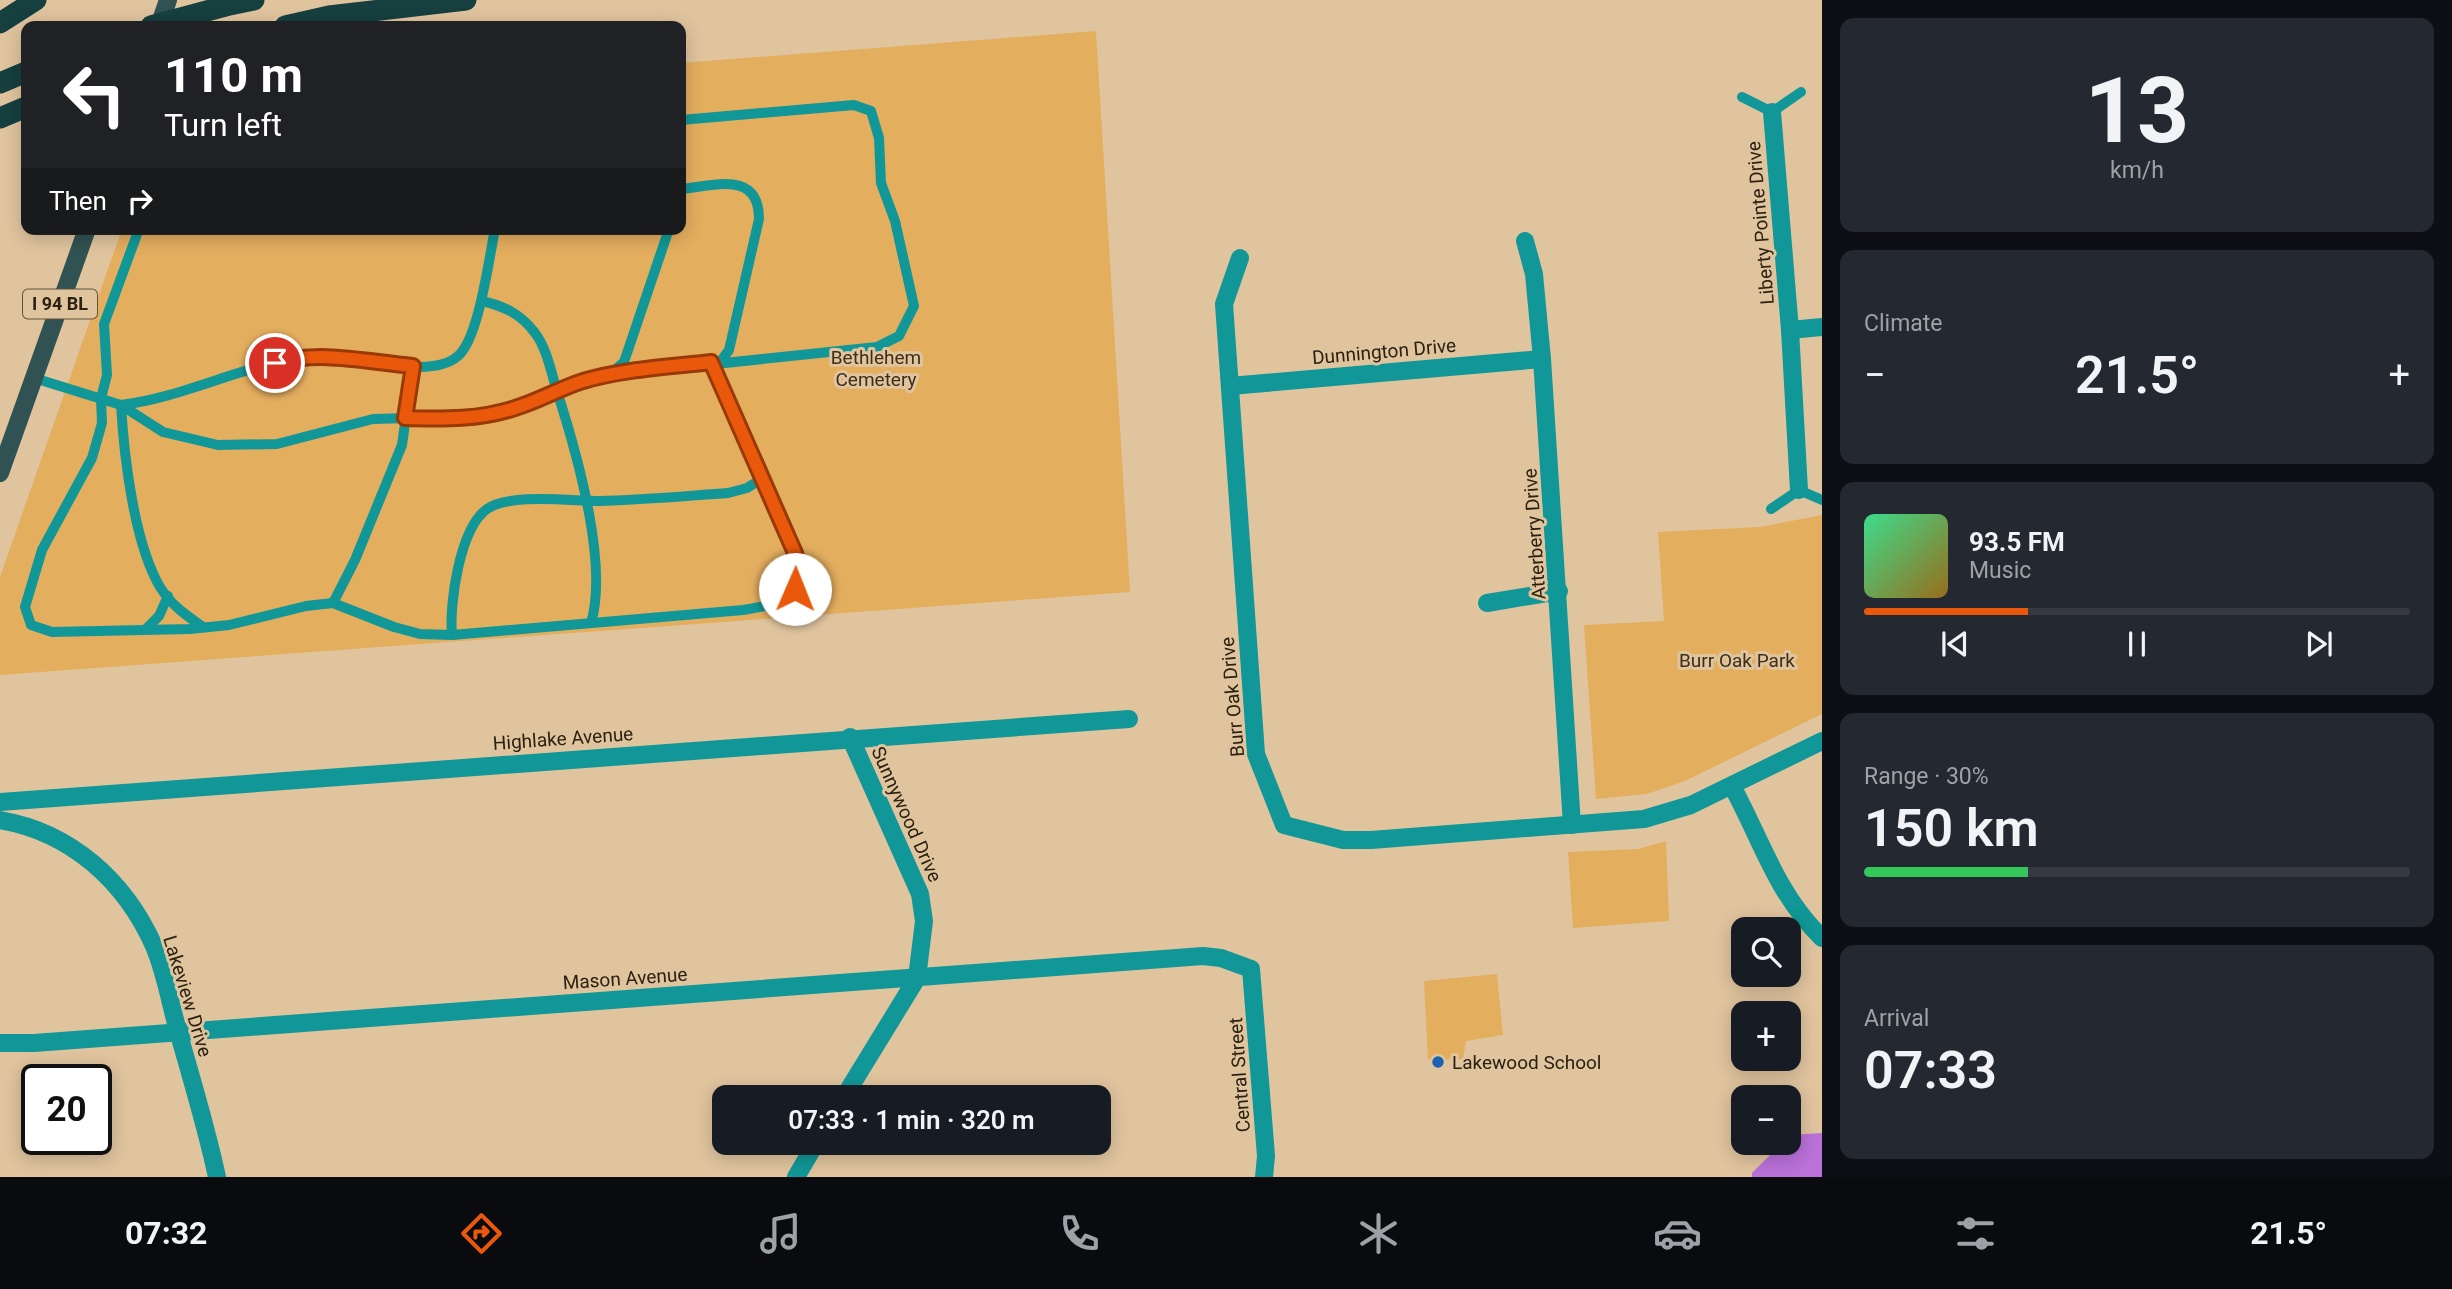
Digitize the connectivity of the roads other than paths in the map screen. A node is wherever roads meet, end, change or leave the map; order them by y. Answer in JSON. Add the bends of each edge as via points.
{"nodes":[{"id":1,"x":36,"y":0,"type":"edge"},
{"id":2,"x":169,"y":0,"type":"edge"},
{"id":3,"x":254,"y":0,"type":"edge"},
{"id":4,"x":466,"y":0,"type":"edge"},
{"id":5,"x":161,"y":21,"type":"edge"},
{"id":6,"x":170,"y":21,"type":"edge"},
{"id":7,"x":307,"y":21,"type":"edge"},
{"id":8,"x":0,"y":23,"type":"edge"},
{"id":9,"x":21,"y":74,"type":"edge"},
{"id":10,"x":0,"y":83,"type":"edge"},
{"id":11,"x":1801,"y":92,"type":"dead end"},
{"id":12,"x":1742,"y":97,"type":"dead end"},
{"id":13,"x":21,"y":109,"type":"edge"},
{"id":14,"x":1772,"y":112,"type":"junction"},
{"id":15,"x":0,"y":118,"type":"edge"},
{"id":16,"x":686,"y":120,"type":"edge"},
{"id":17,"x":686,"y":189,"type":"edge"},
{"id":18,"x":85,"y":235,"type":"edge"},
{"id":19,"x":137,"y":235,"type":"edge"},
{"id":20,"x":494,"y":235,"type":"edge"},
{"id":21,"x":667,"y":235,"type":"edge"},
{"id":22,"x":1525,"y":242,"type":"dead end"},
{"id":23,"x":1240,"y":258,"type":"dead end"},
{"id":24,"x":482,"y":301,"type":"junction"},
{"id":25,"x":1822,"y":327,"type":"edge"},
{"id":26,"x":1790,"y":330,"type":"junction"},
{"id":27,"x":1542,"y":359,"type":"junction"},
{"id":28,"x":716,"y":362,"type":"junction"},
{"id":29,"x":413,"y":366,"type":"junction"},
{"id":30,"x":610,"y":375,"type":"junction"},
{"id":31,"x":34,"y":378,"type":"junction"},
{"id":32,"x":1230,"y":386,"type":"junction"},
{"id":33,"x":557,"y":391,"type":"junction"},
{"id":34,"x":101,"y":398,"type":"junction"},
{"id":35,"x":121,"y":405,"type":"junction"},
{"id":36,"x":405,"y":418,"type":"junction"},
{"id":37,"x":0,"y":473,"type":"edge"},
{"id":38,"x":762,"y":478,"type":"junction"},
{"id":39,"x":1799,"y":490,"type":"junction"},
{"id":40,"x":1822,"y":500,"type":"edge"},
{"id":41,"x":586,"y":501,"type":"junction"},
{"id":42,"x":1771,"y":509,"type":"dead end"},
{"id":43,"x":1559,"y":591,"type":"junction"},
{"id":44,"x":168,"y":596,"type":"junction"},
{"id":45,"x":333,"y":603,"type":"junction"},
{"id":46,"x":1488,"y":603,"type":"dead end"},
{"id":47,"x":591,"y":623,"type":"junction"},
{"id":48,"x":204,"y":627,"type":"junction"},
{"id":49,"x":146,"y":629,"type":"junction"},
{"id":50,"x":453,"y":635,"type":"junction"},
{"id":51,"x":1129,"y":719,"type":"dead end"},
{"id":52,"x":850,"y":737,"type":"junction"},
{"id":53,"x":1822,"y":741,"type":"edge"},
{"id":54,"x":1732,"y":786,"type":"junction"},
{"id":55,"x":0,"y":802,"type":"edge"},
{"id":56,"x":0,"y":820,"type":"edge"},
{"id":57,"x":1572,"y":825,"type":"junction"},
{"id":58,"x":1822,"y":938,"type":"edge"},
{"id":59,"x":1251,"y":969,"type":"joint"},
{"id":60,"x":917,"y":978,"type":"junction"},
{"id":61,"x":178,"y":1031,"type":"junction"},
{"id":62,"x":0,"y":1043,"type":"edge"},
{"id":63,"x":851,"y":1085,"type":"edge"},
{"id":64,"x":809,"y":1155,"type":"edge"},
{"id":65,"x":217,"y":1177,"type":"edge"},
{"id":66,"x":796,"y":1177,"type":"edge"},
{"id":67,"x":1264,"y":1177,"type":"edge"}],
"edges":[{"from":1,"to":8,"type":"highway"},
{"from":2,"to":5,"type":"main road"},
{"from":3,"to":6,"type":"highway","bridge":true},
{"from":4,"to":7,"type":"highway"},
{"from":9,"to":10,"type":"highway"},
{"from":11,"to":14,"type":"lane"},
{"from":12,"to":14,"type":"lane"},
{"from":13,"to":15,"type":"highway"},
{"from":14,"to":26,"type":"street","name":"Liberty Pointe Drive"},
{"from":16,"to":28,"type":"lane","via":[[854,105],[871,111],[879,138],[881,183],[898,232],[914,306],[899,336],[877,346]]},
{"from":17,"to":28,"type":"lane","via":[[736,184],[751,189],[759,201],[759,219],[729,350]]},
{"from":18,"to":31,"type":"main road","number":"I 94 BL"},
{"from":19,"to":34,"type":"lane","via":[[104,324],[107,376]]},
{"from":20,"to":24,"type":"lane"},
{"from":21,"to":30,"type":"lane","via":[[624,362]]},
{"from":22,"to":27,"type":"street","name":"Atterberry Drive","via":[[1534,274]]},
{"from":23,"to":32,"type":"street","name":"Burr Oak Drive","via":[[1224,304]]},
{"from":24,"to":29,"type":"lane","via":[[460,355],[447,364]]},
{"from":24,"to":33,"type":"lane","via":[[518,314],[536,335]]},
{"from":25,"to":26,"type":"street"},
{"from":26,"to":39,"type":"street","name":"Liberty Pointe Drive"},
{"from":27,"to":32,"type":"street","name":"Dunnington Drive"},
{"from":27,"to":43,"type":"street","name":"Atterberry Drive"},
{"from":28,"to":30,"type":"lane"},
{"from":28,"to":38,"type":"lane"},
{"from":29,"to":35,"type":"lane","via":[[366,358],[292,358],[153,401]]},
{"from":29,"to":36,"type":"lane"},
{"from":30,"to":33,"type":"lane"},
{"from":31,"to":34,"type":"lane"},
{"from":31,"to":37,"type":"main road","number":"I 94 BL"},
{"from":32,"to":57,"type":"street","name":"Burr Oak Drive","via":[[1256,754],[1284,825],[1343,840]]},
{"from":33,"to":36,"type":"lane","via":[[482,416]]},
{"from":33,"to":41,"type":"lane"},
{"from":34,"to":35,"type":"lane"},
{"from":34,"to":49,"type":"lane","via":[[102,424],[92,458],[42,550],[25,607],[31,625],[52,632]]},
{"from":35,"to":36,"type":"lane","via":[[163,432],[218,445],[277,444],[373,419]]},
{"from":35,"to":44,"type":"lane","via":[[138,527],[160,587]]},
{"from":36,"to":45,"type":"lane","via":[[402,445],[382,499]]},
{"from":38,"to":41,"type":"lane","via":[[728,494]]},
{"from":38,"to":47,"type":"lane","via":[[800,572],[786,600],[743,610]]},
{"from":39,"to":40,"type":"lane"},
{"from":39,"to":42,"type":"lane"},
{"from":41,"to":47,"type":"lane","via":[[597,586]]},
{"from":41,"to":50,"type":"lane","via":[[511,501],[489,507],[476,519],[466,541],[452,604]]},
{"from":43,"to":46,"type":"street"},
{"from":43,"to":57,"type":"street","name":"Atterberry Drive"},
{"from":44,"to":48,"type":"lane","via":[[182,613]]},
{"from":44,"to":49,"type":"lane","via":[[159,616]]},
{"from":45,"to":48,"type":"lane"},
{"from":45,"to":50,"type":"lane","via":[[407,631]]},
{"from":47,"to":50,"type":"lane"},
{"from":48,"to":49,"type":"lane"},
{"from":51,"to":52,"type":"street","name":"Highlake Avenue"},
{"from":52,"to":55,"type":"street","name":"Highlake Avenue"},
{"from":52,"to":60,"type":"street","name":"Sunnywood Drive","via":[[920,894],[924,921]]},
{"from":53,"to":54,"type":"street","name":"Burr Oak Drive"},
{"from":54,"to":57,"type":"street","name":"Burr Oak Drive","via":[[1644,819]]},
{"from":54,"to":58,"type":"street","via":[[1777,880],[1798,915]]},
{"from":56,"to":61,"type":"street","name":"Lakeview Drive","via":[[49,834],[106,873],[131,904],[154,947]]},
{"from":59,"to":60,"type":"street","name":"Mason Avenue","via":[[1203,956]]},
{"from":59,"to":67,"type":"street","name":"Central Street"},
{"from":60,"to":61,"type":"street","name":"Mason Avenue"},
{"from":60,"to":63,"type":"street","name":"Sunnywood Drive"},
{"from":61,"to":62,"type":"street","name":"Mason Avenue"},
{"from":61,"to":65,"type":"street","name":"Lakeview Drive"},
{"from":64,"to":66,"type":"street"}]}
